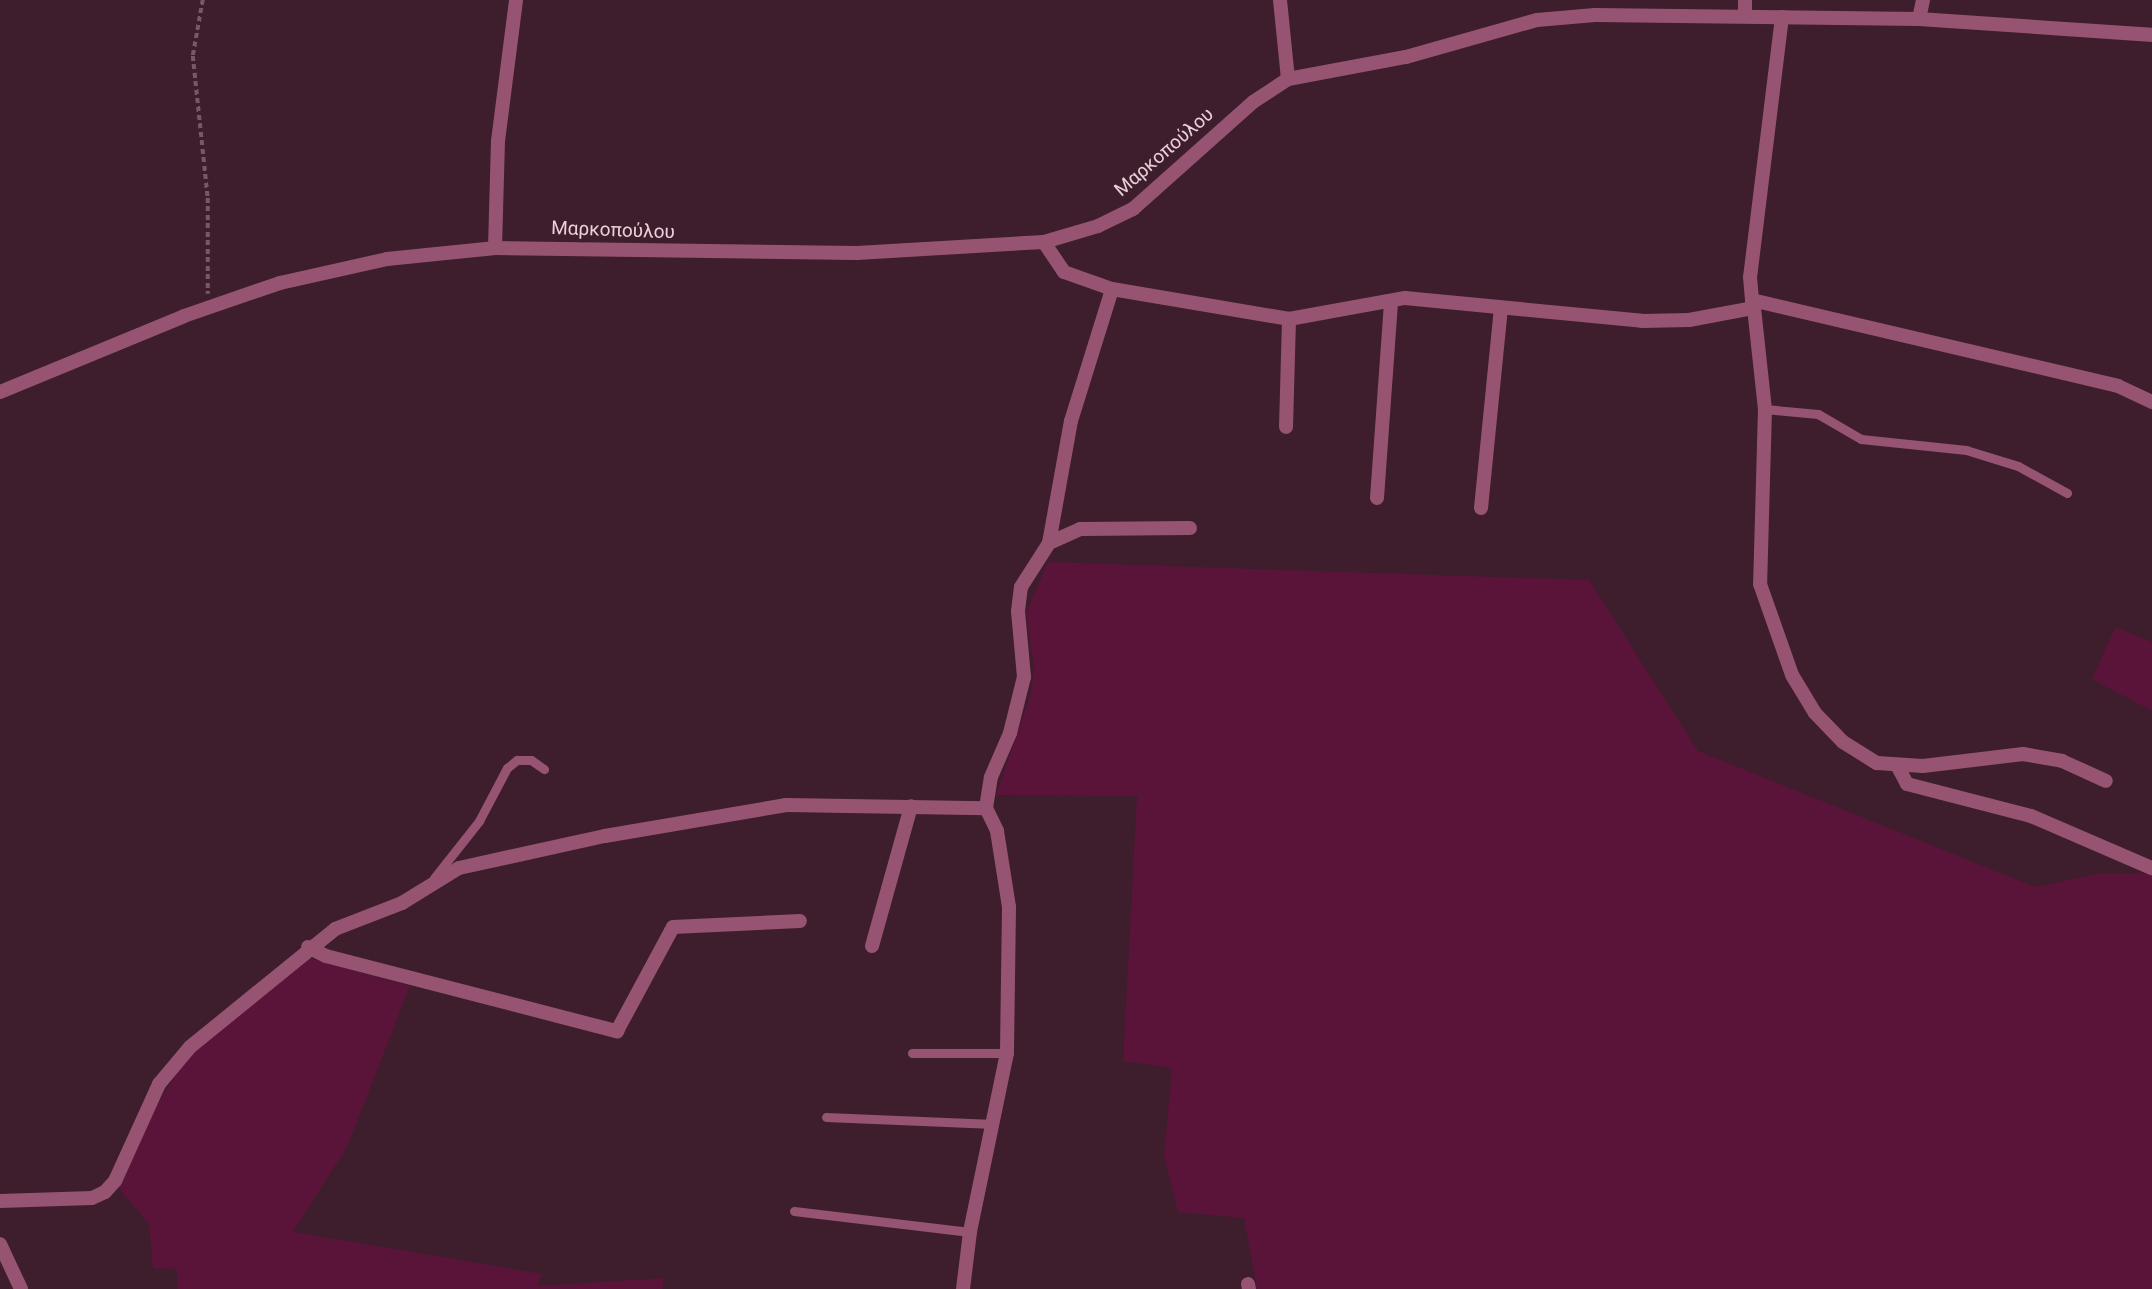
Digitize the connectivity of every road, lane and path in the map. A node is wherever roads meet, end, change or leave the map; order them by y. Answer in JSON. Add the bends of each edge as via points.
{"nodes":[{"id":1,"x":203,"y":0,"type":"edge"},
{"id":2,"x":516,"y":0,"type":"edge"},
{"id":3,"x":1280,"y":0,"type":"edge"},
{"id":4,"x":1745,"y":0,"type":"edge"},
{"id":5,"x":1923,"y":0,"type":"edge"},
{"id":6,"x":1745,"y":16,"type":"junction"},
{"id":7,"x":1782,"y":18,"type":"junction"},
{"id":8,"x":1919,"y":19,"type":"junction"},
{"id":9,"x":2152,"y":35,"type":"edge"},
{"id":10,"x":1288,"y":79,"type":"junction"},
{"id":11,"x":1044,"y":242,"type":"junction"},
{"id":12,"x":495,"y":248,"type":"junction"},
{"id":13,"x":1112,"y":289,"type":"junction"},
{"id":14,"x":1391,"y":300,"type":"junction"},
{"id":15,"x":1753,"y":304,"type":"junction"},
{"id":16,"x":209,"y":307,"type":"junction"},
{"id":17,"x":1501,"y":308,"type":"junction"},
{"id":18,"x":1289,"y":319,"type":"junction"},
{"id":19,"x":0,"y":392,"type":"edge"},
{"id":20,"x":2152,"y":402,"type":"edge"},
{"id":21,"x":1765,"y":409,"type":"junction"},
{"id":22,"x":1286,"y":426,"type":"dead end"},
{"id":23,"x":2067,"y":493,"type":"dead end"},
{"id":24,"x":1377,"y":498,"type":"dead end"},
{"id":25,"x":1481,"y":508,"type":"dead end"},
{"id":26,"x":1190,"y":528,"type":"dead end"},
{"id":27,"x":1049,"y":543,"type":"junction"},
{"id":28,"x":1898,"y":767,"type":"junction"},
{"id":29,"x":544,"y":769,"type":"dead end"},
{"id":30,"x":2106,"y":781,"type":"dead end"},
{"id":31,"x":911,"y":806,"type":"junction"},
{"id":32,"x":986,"y":808,"type":"junction"},
{"id":33,"x":2152,"y":868,"type":"edge"},
{"id":34,"x":428,"y":885,"type":"junction"},
{"id":35,"x":800,"y":921,"type":"dead end"},
{"id":36,"x":872,"y":946,"type":"dead end"},
{"id":37,"x":308,"y":947,"type":"junction"},
{"id":38,"x":912,"y":1052,"type":"dead end"},
{"id":39,"x":1006,"y":1053,"type":"junction"},
{"id":40,"x":826,"y":1116,"type":"dead end"},
{"id":41,"x":994,"y":1124,"type":"junction"},
{"id":42,"x":0,"y":1201,"type":"edge"},
{"id":43,"x":794,"y":1211,"type":"dead end"},
{"id":44,"x":970,"y":1232,"type":"junction"},
{"id":45,"x":0,"y":1244,"type":"edge"},
{"id":46,"x":21,"y":1289,"type":"edge"},
{"id":47,"x":963,"y":1289,"type":"edge"}],
"edges":[{"from":1,"to":16,"type":"path","via":[[193,56],[208,198]]},
{"from":2,"to":12,"type":"street","via":[[498,141]]},
{"from":3,"to":10,"type":"street"},
{"from":4,"to":6,"type":"street"},
{"from":5,"to":8,"type":"street"},
{"from":6,"to":7,"type":"street","name":"Μαρκοπούλου"},
{"from":6,"to":10,"type":"street","name":"Μαρκοπούλου","via":[[1595,15],[1537,20],[1406,57]]},
{"from":7,"to":8,"type":"street","name":"Μαρκοπούλου"},
{"from":7,"to":15,"type":"street","via":[[1750,277]]},
{"from":8,"to":9,"type":"street","name":"Μαρκοπούλου"},
{"from":10,"to":11,"type":"street","name":"Μαρκοπούλου","via":[[1252,102],[1133,209],[1098,226]]},
{"from":11,"to":12,"type":"street","name":"Μαρκοπούλου","via":[[857,253]]},
{"from":11,"to":13,"type":"street","via":[[1064,272]]},
{"from":12,"to":16,"type":"street","name":"Μαρκοπούλου","via":[[333,268]]},
{"from":13,"to":18,"type":"street"},
{"from":13,"to":27,"type":"street","via":[[1071,421]]},
{"from":14,"to":17,"type":"street"},
{"from":14,"to":18,"type":"street"},
{"from":14,"to":24,"type":"street"},
{"from":15,"to":17,"type":"street","via":[[1689,320],[1642,321]]},
{"from":15,"to":20,"type":"street","via":[[2118,386]]},
{"from":15,"to":21,"type":"street"},
{"from":16,"to":19,"type":"street","name":"Μαρκοπούλου"},
{"from":17,"to":25,"type":"street"},
{"from":18,"to":22,"type":"street"},
{"from":21,"to":23,"type":"lane","via":[[1818,414],[1861,439],[1966,450],[2018,466]]},
{"from":21,"to":28,"type":"street","via":[[1760,571],[1769,620],[1791,675],[1815,713],[1843,742],[1878,763]]},
{"from":26,"to":27,"type":"street","via":[[1080,529]]},
{"from":27,"to":32,"type":"street","via":[[1021,587],[1018,611],[1024,677],[1010,733],[991,778]]},
{"from":28,"to":30,"type":"street","via":[[2023,754],[2062,761]]},
{"from":28,"to":33,"type":"street","via":[[1907,784],[2031,816]]},
{"from":29,"to":34,"type":"lane","via":[[531,760],[517,760],[506,768],[479,821]]},
{"from":31,"to":32,"type":"street"},
{"from":31,"to":34,"type":"street","via":[[786,805],[605,836],[458,868]]},
{"from":31,"to":36,"type":"street"},
{"from":32,"to":39,"type":"street","via":[[997,831],[1009,907]]},
{"from":34,"to":37,"type":"street","via":[[402,903],[335,929]]},
{"from":35,"to":37,"type":"street","via":[[673,927],[617,1031],[326,957]]},
{"from":37,"to":42,"type":"street","via":[[174,1065],[159,1084],[115,1181],[105,1192],[92,1198]]},
{"from":38,"to":39,"type":"lane"},
{"from":39,"to":41,"type":"street"},
{"from":40,"to":41,"type":"lane"},
{"from":41,"to":44,"type":"street"},
{"from":43,"to":44,"type":"lane"},
{"from":44,"to":47,"type":"street"},
{"from":45,"to":46,"type":"street"}]}
